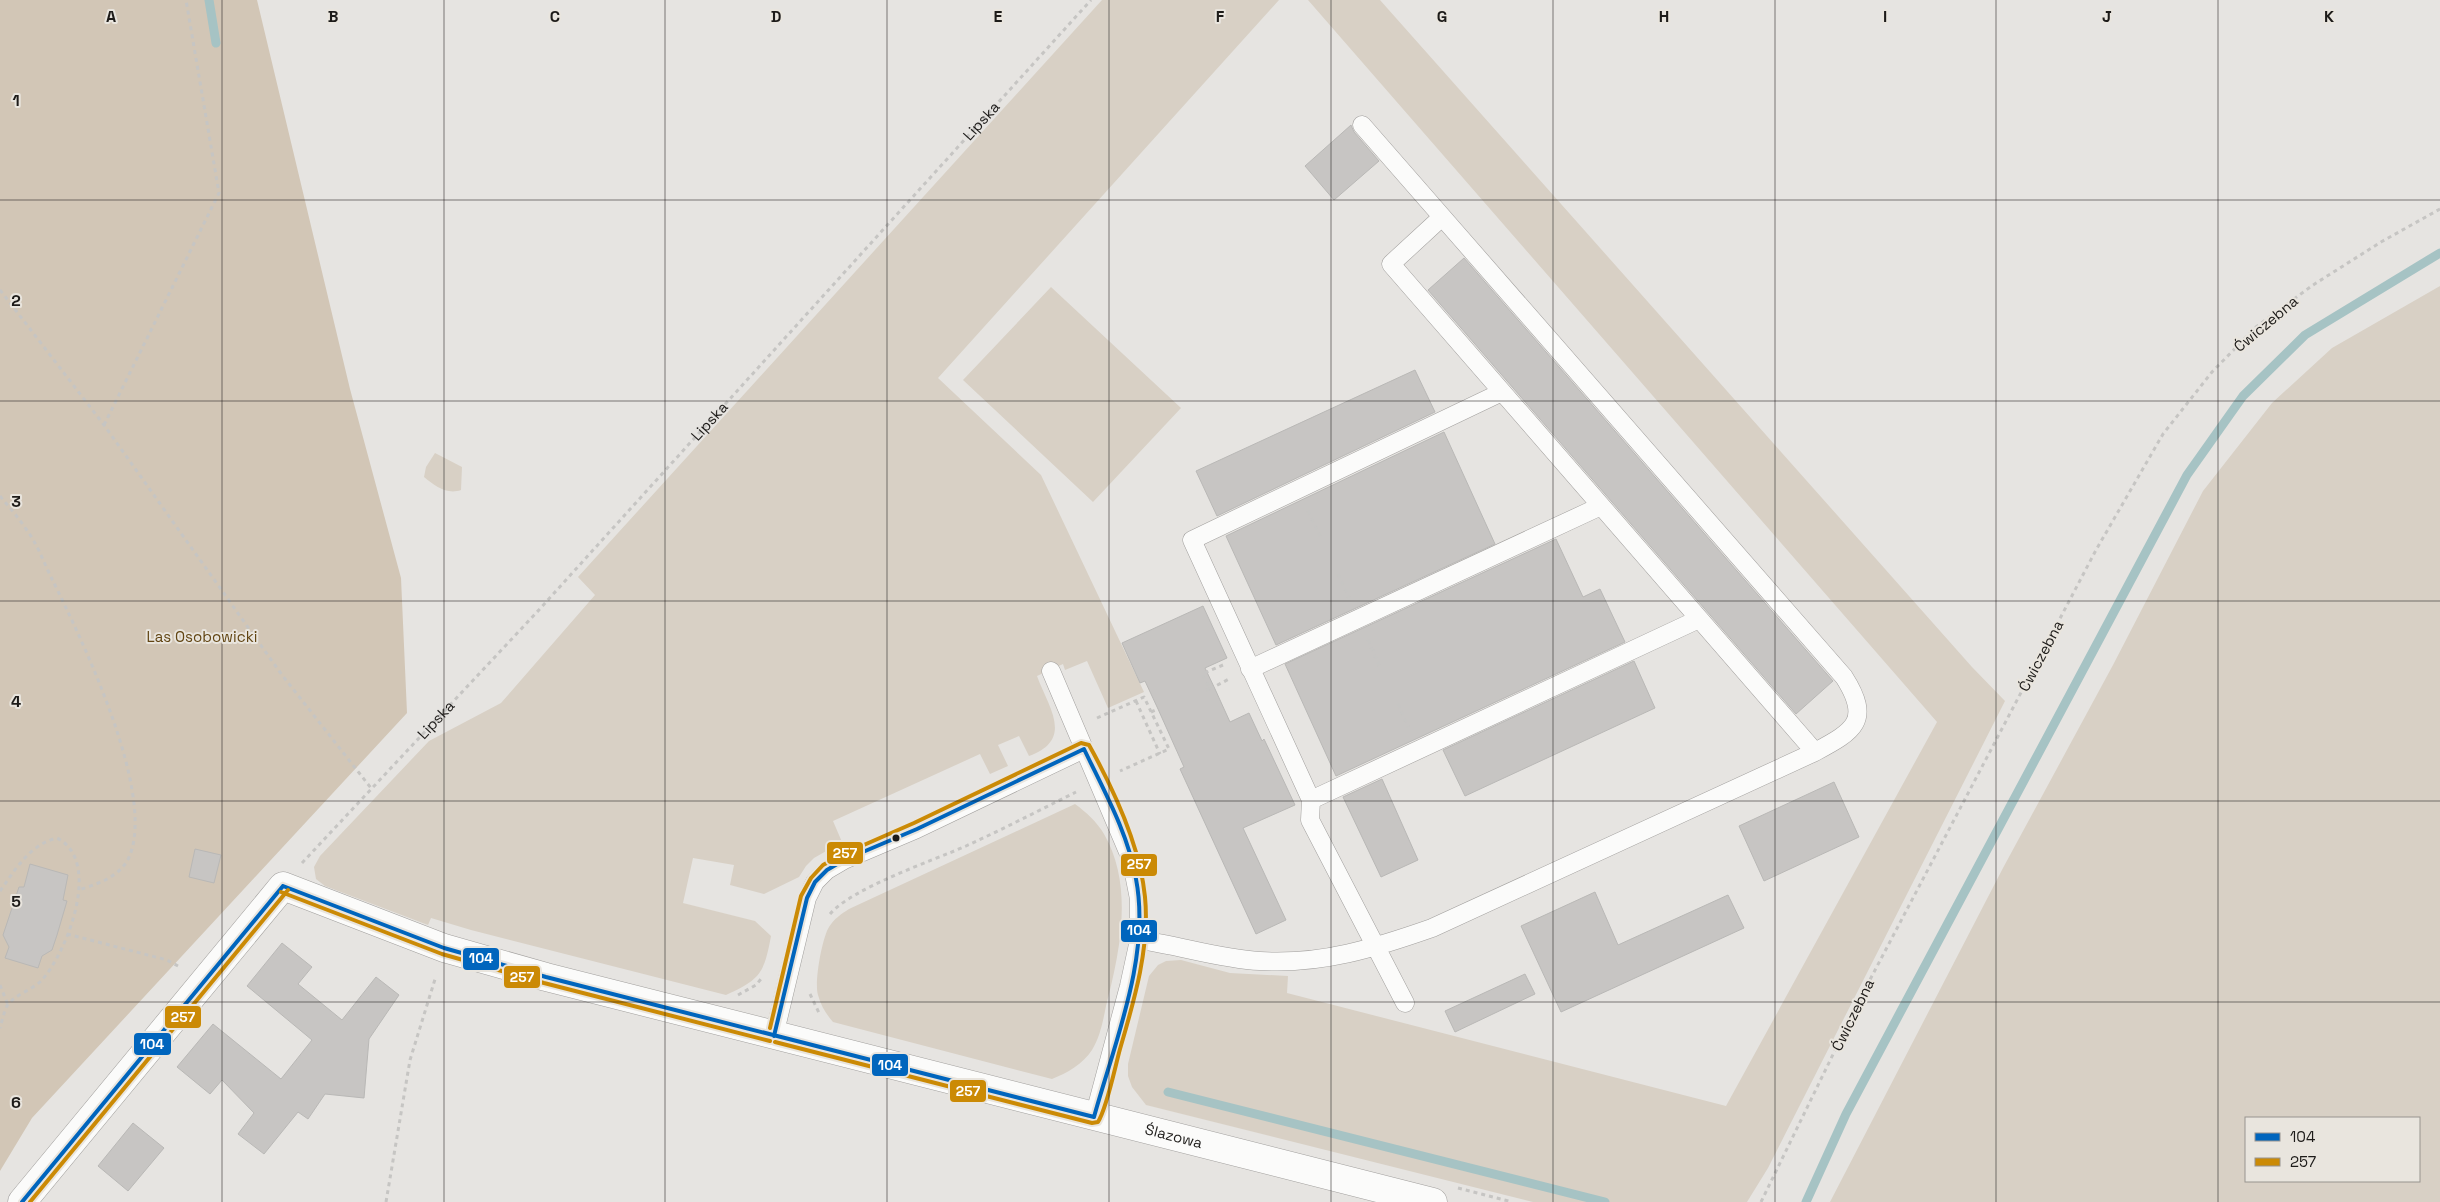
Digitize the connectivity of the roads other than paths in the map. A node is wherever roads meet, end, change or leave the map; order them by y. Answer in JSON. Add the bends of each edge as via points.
{"nodes":[{"id":1,"x":1362,"y":125,"type":"dead end"},
{"id":2,"x":1442,"y":217,"type":"junction"},
{"id":3,"x":1502,"y":392,"type":"junction"},
{"id":4,"x":1601,"y":506,"type":"junction"},
{"id":5,"x":1699,"y":619,"type":"junction"},
{"id":6,"x":1250,"y":669,"type":"junction"},
{"id":7,"x":1051,"y":670,"type":"dead end"},
{"id":8,"x":1084,"y":749,"type":"junction"},
{"id":9,"x":1815,"y":752,"type":"junction"},
{"id":10,"x":1311,"y":800,"type":"junction"},
{"id":11,"x":1139,"y":940,"type":"junction"},
{"id":12,"x":1377,"y":948,"type":"junction"},
{"id":13,"x":1404,"y":1003,"type":"dead end"},
{"id":14,"x":774,"y":1036,"type":"junction"},
{"id":15,"x":1094,"y":1117,"type":"junction"},
{"id":16,"x":22,"y":1202,"type":"edge"},
{"id":17,"x":1433,"y":1202,"type":"edge"}],
"edges":[{"from":1,"to":2,"type":"lane"},
{"from":2,"to":3,"type":"lane","via":[[1392,264]]},
{"from":2,"to":9,"type":"lane","via":[[1844,677],[1855,694],[1858,716],[1846,735]]},
{"from":3,"to":4,"type":"lane"},
{"from":3,"to":6,"type":"lane","via":[[1192,540]]},
{"from":4,"to":5,"type":"lane"},
{"from":4,"to":6,"type":"lane"},
{"from":5,"to":9,"type":"lane"},
{"from":5,"to":10,"type":"lane"},
{"from":6,"to":10,"type":"lane"},
{"from":7,"to":8,"type":"lane"},
{"from":8,"to":11,"type":"lane","via":[[1131,859],[1139,899]]},
{"from":8,"to":14,"type":"lane","via":[[827,870],[808,898]]},
{"from":9,"to":12,"type":"lane","via":[[1432,928]]},
{"from":10,"to":12,"type":"lane","via":[[1310,820]]},
{"from":11,"to":12,"type":"lane","via":[[1260,961],[1347,955]]},
{"from":11,"to":15,"type":"lane"},
{"from":12,"to":13,"type":"lane"},
{"from":14,"to":15,"type":"street","name":"Ślazowa"},
{"from":14,"to":16,"type":"street","name":"Ślazowa","via":[[444,948],[283,886]]},
{"from":15,"to":17,"type":"street","name":"Ślazowa"}]}
